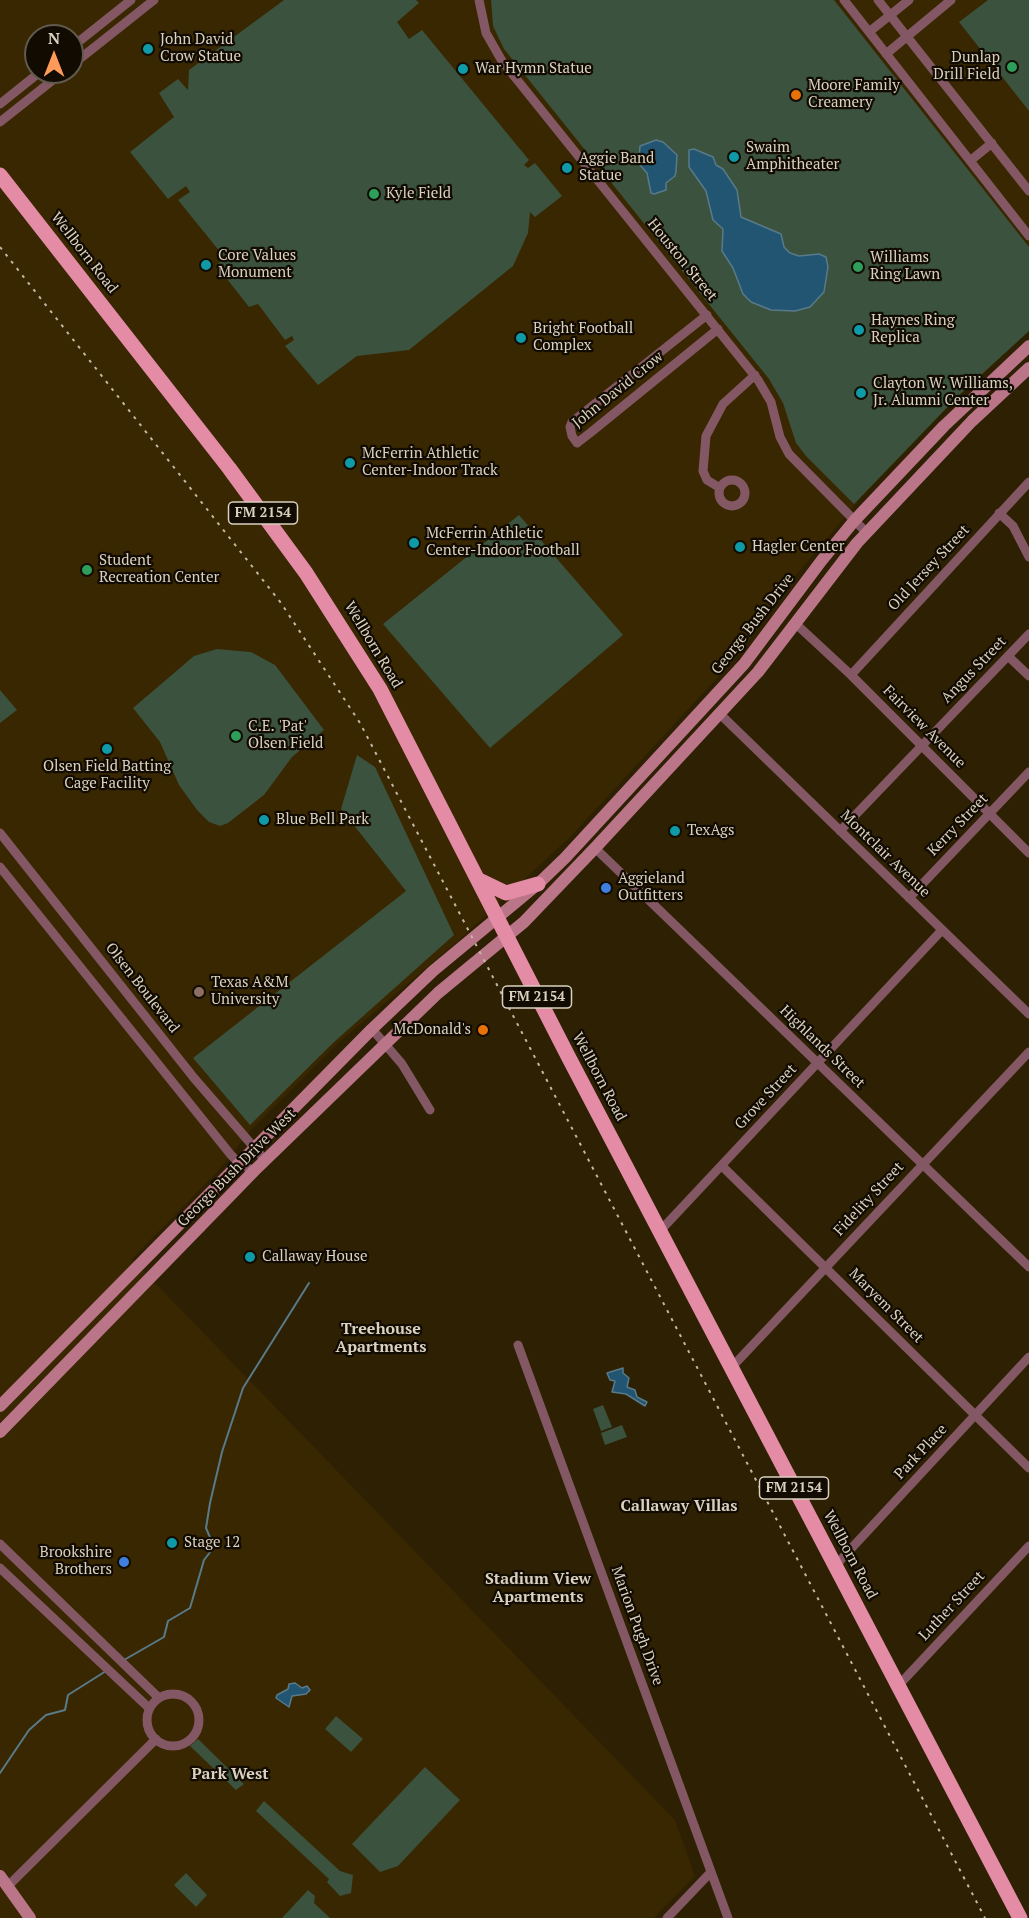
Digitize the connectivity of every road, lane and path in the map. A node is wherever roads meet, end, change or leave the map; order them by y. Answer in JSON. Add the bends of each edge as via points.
{"nodes":[{"id":1,"x":131,"y":0,"type":"edge"},
{"id":2,"x":154,"y":0,"type":"edge"},
{"id":3,"x":479,"y":0,"type":"edge"},
{"id":4,"x":844,"y":0,"type":"edge"},
{"id":5,"x":878,"y":0,"type":"edge"},
{"id":6,"x":909,"y":0,"type":"edge"},
{"id":7,"x":951,"y":0,"type":"edge"},
{"id":8,"x":890,"y":16,"type":"junction"},
{"id":9,"x":869,"y":32,"type":"junction"},
{"id":10,"x":908,"y":36,"type":"junction"},
{"id":11,"x":84,"y":37,"type":"edge"},
{"id":12,"x":84,"y":52,"type":"edge"},
{"id":13,"x":886,"y":54,"type":"junction"},
{"id":14,"x":25,"y":84,"type":"edge"},
{"id":15,"x":31,"y":84,"type":"edge"},
{"id":16,"x":47,"y":84,"type":"edge"},
{"id":17,"x":37,"y":92,"type":"junction"},
{"id":18,"x":0,"y":104,"type":"edge"},
{"id":19,"x":0,"y":122,"type":"edge"},
{"id":20,"x":992,"y":144,"type":"junction"},
{"id":21,"x":970,"y":161,"type":"junction"},
{"id":22,"x":0,"y":176,"type":"edge"},
{"id":23,"x":1029,"y":191,"type":"edge"},
{"id":24,"x":1029,"y":236,"type":"edge"},
{"id":25,"x":707,"y":315,"type":"junction"},
{"id":26,"x":718,"y":330,"type":"junction"},
{"id":27,"x":1029,"y":346,"type":"edge"},
{"id":28,"x":1029,"y":368,"type":"edge"},
{"id":29,"x":755,"y":375,"type":"junction"},
{"id":30,"x":1029,"y":482,"type":"edge"},
{"id":31,"x":720,"y":488,"type":"dead end"},
{"id":32,"x":999,"y":513,"type":"junction"},
{"id":33,"x":854,"y":521,"type":"junction"},
{"id":34,"x":867,"y":532,"type":"junction"},
{"id":35,"x":1029,"y":557,"type":"edge"},
{"id":36,"x":796,"y":624,"type":"junction"},
{"id":37,"x":1029,"y":634,"type":"edge"},
{"id":38,"x":764,"y":640,"type":"junction"},
{"id":39,"x":1008,"y":656,"type":"junction"},
{"id":40,"x":851,"y":675,"type":"junction"},
{"id":41,"x":1029,"y":676,"type":"edge"},
{"id":42,"x":721,"y":715,"type":"junction"},
{"id":43,"x":922,"y":746,"type":"junction"},
{"id":44,"x":1029,"y":772,"type":"edge"},
{"id":45,"x":989,"y":814,"type":"junction"},
{"id":46,"x":840,"y":831,"type":"junction"},
{"id":47,"x":0,"y":833,"type":"edge"},
{"id":48,"x":595,"y":848,"type":"junction"},
{"id":49,"x":1029,"y":853,"type":"edge"},
{"id":50,"x":0,"y":867,"type":"edge"},
{"id":51,"x":479,"y":880,"type":"junction"},
{"id":52,"x":538,"y":884,"type":"junction"},
{"id":53,"x":909,"y":898,"type":"junction"},
{"id":54,"x":497,"y":917,"type":"junction"},
{"id":55,"x":942,"y":930,"type":"junction"},
{"id":56,"x":506,"y":936,"type":"junction"},
{"id":57,"x":131,"y":998,"type":"junction"},
{"id":58,"x":115,"y":1009,"type":"junction"},
{"id":59,"x":1029,"y":1014,"type":"edge"},
{"id":60,"x":372,"y":1029,"type":"junction"},
{"id":61,"x":385,"y":1043,"type":"junction"},
{"id":62,"x":1029,"y":1052,"type":"edge"},
{"id":63,"x":818,"y":1063,"type":"junction"},
{"id":64,"x":430,"y":1110,"type":"dead end"},
{"id":65,"x":253,"y":1147,"type":"junction"},
{"id":66,"x":265,"y":1160,"type":"junction"},
{"id":67,"x":239,"y":1163,"type":"junction"},
{"id":68,"x":923,"y":1164,"type":"junction"},
{"id":69,"x":722,"y":1166,"type":"junction"},
{"id":70,"x":254,"y":1170,"type":"junction"},
{"id":71,"x":660,"y":1232,"type":"junction"},
{"id":72,"x":1029,"y":1267,"type":"edge"},
{"id":73,"x":825,"y":1268,"type":"junction"},
{"id":74,"x":62,"y":1342,"type":"junction"},
{"id":75,"x":518,"y":1345,"type":"dead end"},
{"id":76,"x":1029,"y":1358,"type":"edge"},
{"id":77,"x":731,"y":1368,"type":"junction"},
{"id":78,"x":28,"y":1403,"type":"junction"},
{"id":79,"x":0,"y":1406,"type":"edge"},
{"id":80,"x":976,"y":1415,"type":"junction"},
{"id":81,"x":0,"y":1432,"type":"edge"},
{"id":82,"x":1029,"y":1468,"type":"edge"},
{"id":83,"x":0,"y":1544,"type":"edge"},
{"id":84,"x":1029,"y":1546,"type":"edge"},
{"id":85,"x":10,"y":1555,"type":"junction"},
{"id":86,"x":835,"y":1566,"type":"junction"},
{"id":87,"x":0,"y":1567,"type":"edge"},
{"id":88,"x":898,"y":1686,"type":"junction"},
{"id":89,"x":159,"y":1698,"type":"junction"},
{"id":90,"x":149,"y":1708,"type":"junction"},
{"id":91,"x":156,"y":1739,"type":"junction"},
{"id":92,"x":711,"y":1872,"type":"junction"},
{"id":93,"x":4,"y":1881,"type":"edge"},
{"id":94,"x":30,"y":1918,"type":"edge"},
{"id":95,"x":667,"y":1918,"type":"edge"},
{"id":96,"x":728,"y":1918,"type":"edge"},
{"id":97,"x":1020,"y":1918,"type":"edge"}],
"edges":[{"from":1,"to":11,"type":"street"},
{"from":2,"to":12,"type":"street"},
{"from":3,"to":25,"type":"street","name":"Houston Street","via":[[486,33],[502,61]]},
{"from":4,"to":9,"type":"street"},
{"from":5,"to":8,"type":"street"},
{"from":6,"to":8,"type":"street"},
{"from":7,"to":10,"type":"street"},
{"from":8,"to":9,"type":"street"},
{"from":8,"to":10,"type":"street"},
{"from":9,"to":13,"type":"street"},
{"from":10,"to":13,"type":"street"},
{"from":10,"to":20,"type":"street"},
{"from":13,"to":21,"type":"street"},
{"from":14,"to":18,"type":"street"},
{"from":15,"to":17,"type":"street"},
{"from":16,"to":17,"type":"street"},
{"from":17,"to":19,"type":"street"},
{"from":20,"to":21,"type":"street"},
{"from":20,"to":23,"type":"street"},
{"from":21,"to":24,"type":"street"},
{"from":22,"to":51,"type":"main road","name":"Wellborn Road","number":"FM 2154","via":[[223,459],[306,573],[380,689]]},
{"from":25,"to":26,"type":"street","name":"Houston Street"},
{"from":25,"to":26,"type":"street","name":"John David Crow","via":[[572,422],[572,436],[577,442],[590,434]]},
{"from":26,"to":29,"type":"street","name":"Houston Street"},
{"from":27,"to":33,"type":"main road","name":"George Bush Drive","via":[[951,419]]},
{"from":28,"to":34,"type":"main road","name":"George Bush Drive","via":[[972,421]]},
{"from":29,"to":31,"type":"street","via":[[723,404],[706,436],[703,471],[707,480]]},
{"from":29,"to":33,"type":"street","name":"Houston Street","via":[[771,402],[789,454]]},
{"from":30,"to":32,"type":"street","name":"Old Jersey Street"},
{"from":32,"to":35,"type":"street","via":[[1013,526]]},
{"from":32,"to":40,"type":"street","name":"Old Jersey Street"},
{"from":33,"to":34,"type":"street","name":"Houston Street"},
{"from":33,"to":38,"type":"main road","name":"George Bush Drive"},
{"from":34,"to":36,"type":"main road","name":"George Bush Drive"},
{"from":36,"to":40,"type":"street","name":"Fairview Avenue"},
{"from":36,"to":42,"type":"main road","name":"George Bush Drive"},
{"from":37,"to":39,"type":"street","name":"Angus Street"},
{"from":38,"to":42,"type":"main road","via":[[766,650],[718,706]]},
{"from":38,"to":52,"type":"main road","name":"George Bush Drive"},
{"from":39,"to":41,"type":"street"},
{"from":39,"to":43,"type":"street","name":"Angus Street"},
{"from":40,"to":43,"type":"street","name":"Fairview Avenue"},
{"from":42,"to":46,"type":"street","name":"Montclair Avenue"},
{"from":42,"to":48,"type":"main road","name":"George Bush Drive"},
{"from":43,"to":45,"type":"street","name":"Fairview Avenue"},
{"from":43,"to":46,"type":"street","name":"Angus Street"},
{"from":44,"to":45,"type":"street","name":"Kerry Street"},
{"from":45,"to":49,"type":"street","name":"Fairview Avenue"},
{"from":45,"to":53,"type":"street","name":"Kerry Street"},
{"from":46,"to":53,"type":"street","name":"Montclair Avenue"},
{"from":47,"to":57,"type":"street","name":"Olsen Boulevard"},
{"from":48,"to":56,"type":"main road","name":"George Bush Drive"},
{"from":48,"to":63,"type":"street","name":"Highlands Street"},
{"from":50,"to":58,"type":"street"},
{"from":51,"to":52,"type":"main road","via":[[506,892]]},
{"from":51,"to":54,"type":"main road","name":"Wellborn Road","number":"FM 2154"},
{"from":52,"to":54,"type":"main road","name":"George Bush Drive"},
{"from":53,"to":55,"type":"street","name":"Montclair Avenue"},
{"from":54,"to":56,"type":"main road","name":"Wellborn Road","number":"FM 2154"},
{"from":54,"to":60,"type":"main road","name":"George Bush Drive West"},
{"from":55,"to":59,"type":"street","name":"Montclair Avenue"},
{"from":55,"to":63,"type":"street","name":"Grove Street"},
{"from":56,"to":61,"type":"main road","name":"George Bush Drive West"},
{"from":56,"to":71,"type":"main road","name":"Wellborn Road","number":"FM 2154"},
{"from":57,"to":58,"type":"street"},
{"from":57,"to":65,"type":"street","name":"Olsen Boulevard"},
{"from":58,"to":67,"type":"street"},
{"from":60,"to":61,"type":"street"},
{"from":60,"to":65,"type":"main road","name":"George Bush Drive West"},
{"from":61,"to":64,"type":"street","via":[[420,1088]]},
{"from":61,"to":66,"type":"main road","name":"George Bush Drive West"},
{"from":62,"to":68,"type":"street","name":"Fidelity Street"},
{"from":63,"to":68,"type":"street","name":"Highlands Street"},
{"from":63,"to":69,"type":"street","name":"Grove Street"},
{"from":65,"to":66,"type":"street","name":"Olsen Boulevard"},
{"from":65,"to":67,"type":"main road","name":"George Bush Drive West"},
{"from":66,"to":70,"type":"main road","name":"George Bush Drive West"},
{"from":67,"to":70,"type":"street"},
{"from":67,"to":74,"type":"main road","name":"George Bush Drive West"},
{"from":68,"to":72,"type":"street","name":"Highlands Street"},
{"from":68,"to":73,"type":"street","name":"Fidelity Street"},
{"from":69,"to":71,"type":"street","name":"Grove Street"},
{"from":69,"to":73,"type":"street","name":"Maryem Street"},
{"from":70,"to":78,"type":"main road","name":"George Bush Drive West"},
{"from":71,"to":77,"type":"main road","name":"Wellborn Road","number":"FM 2154"},
{"from":73,"to":77,"type":"street","name":"Fidelity Street"},
{"from":73,"to":80,"type":"street","name":"Maryem Street"},
{"from":74,"to":78,"type":"main road","via":[[57,1363],[25,1396]]},
{"from":74,"to":79,"type":"main road","name":"George Bush Drive West"},
{"from":75,"to":92,"type":"street","name":"Marion Pugh Drive"},
{"from":76,"to":80,"type":"street","name":"Park Place"},
{"from":77,"to":86,"type":"main road","name":"Wellborn Road","number":"FM 2154"},
{"from":78,"to":81,"type":"main road","name":"George Bush Drive West"},
{"from":80,"to":82,"type":"street","name":"Maryem Street"},
{"from":80,"to":86,"type":"street","name":"Park Place"},
{"from":83,"to":85,"type":"street"},
{"from":84,"to":88,"type":"street","name":"Luther Street"},
{"from":85,"to":87,"type":"street"},
{"from":85,"to":89,"type":"street"},
{"from":86,"to":88,"type":"main road","name":"Wellborn Road","number":"FM 2154"},
{"from":87,"to":90,"type":"street"},
{"from":88,"to":97,"type":"main road","name":"Wellborn Road","number":"FM 2154"},
{"from":89,"to":90,"type":"street"},
{"from":89,"to":91,"type":"street","via":[[169,1694],[189,1700],[199,1722],[184,1743],[168,1745]]},
{"from":90,"to":91,"type":"street","via":[[147,1725]]},
{"from":91,"to":93,"type":"street"},
{"from":92,"to":95,"type":"street"},
{"from":92,"to":96,"type":"street","name":"Marion Pugh Drive"},
{"from":93,"to":94,"type":"main road"}]}
